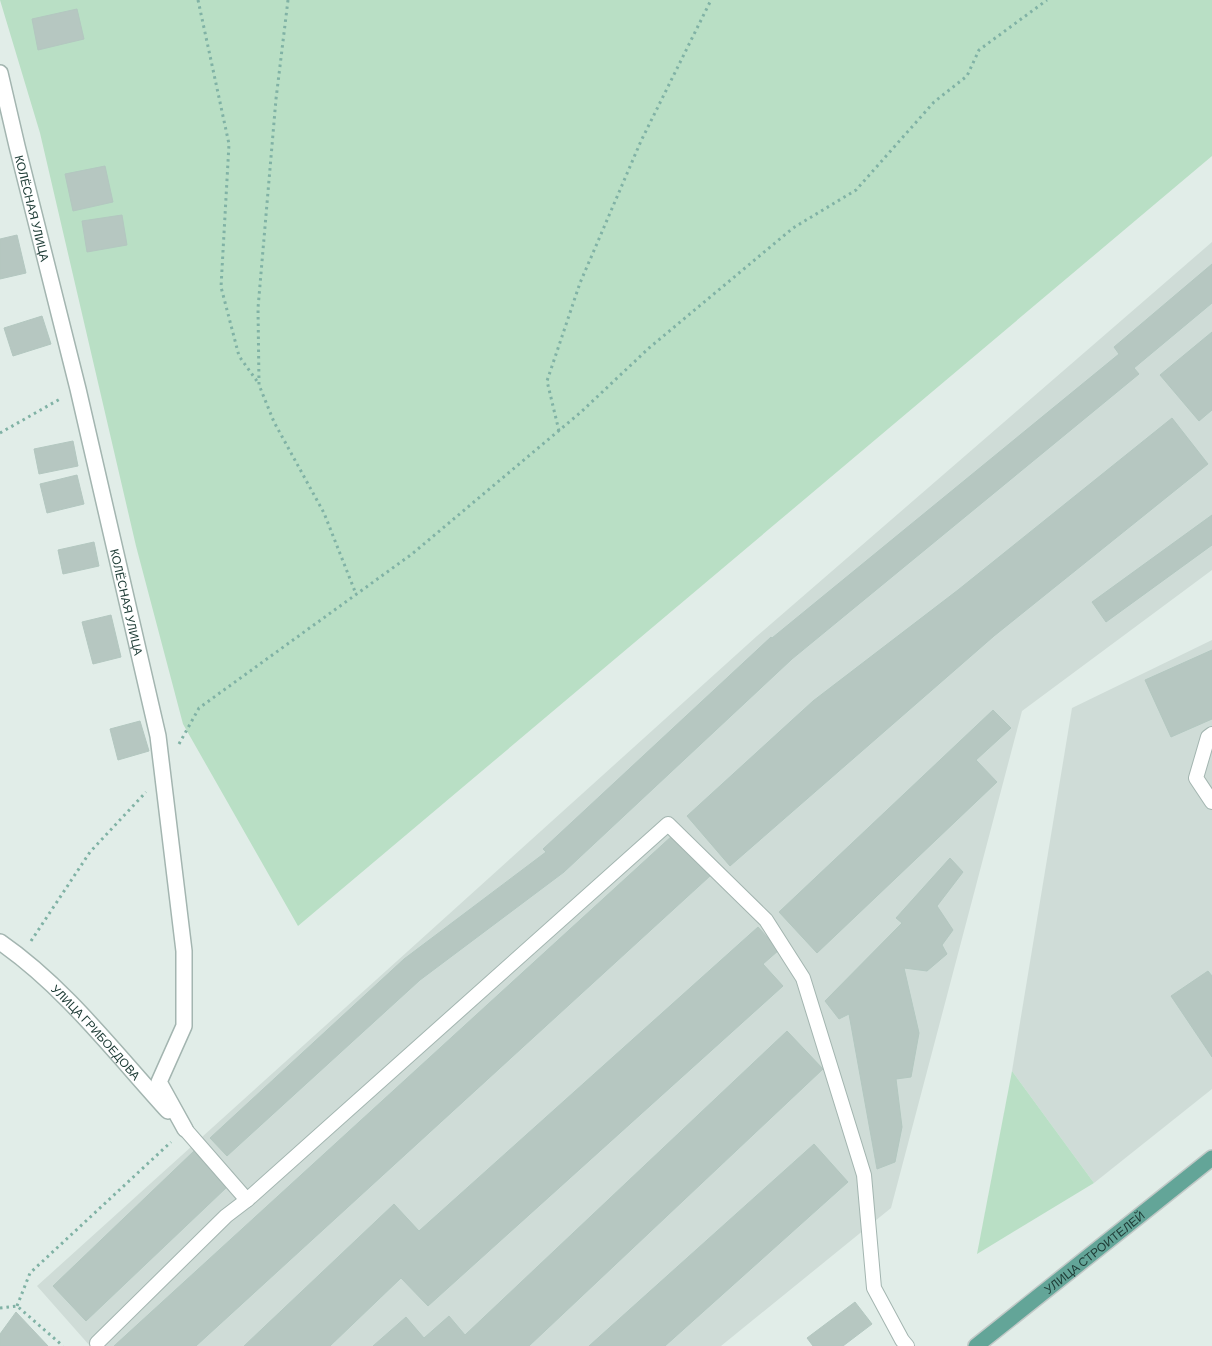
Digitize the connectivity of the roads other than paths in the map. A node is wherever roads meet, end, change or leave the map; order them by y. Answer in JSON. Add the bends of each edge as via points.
{"nodes":[{"id":1,"x":0,"y":73,"type":"edge"},
{"id":2,"x":1212,"y":734,"type":"edge"},
{"id":3,"x":1212,"y":802,"type":"edge"},
{"id":4,"x":0,"y":942,"type":"edge"},
{"id":5,"x":185,"y":1129,"type":"junction"},
{"id":6,"x":1212,"y":1158,"type":"edge"},
{"id":7,"x":247,"y":1200,"type":"junction"},
{"id":8,"x":990,"y":1339,"type":"edge"},
{"id":9,"x":97,"y":1343,"type":"dead end"},
{"id":10,"x":908,"y":1346,"type":"edge"},
{"id":11,"x":976,"y":1346,"type":"edge"}],
"edges":[{"from":1,"to":5,"type":"street","name":"КОЛЁСНАЯ УЛИЦА","via":[[78,389],[158,736],[184,951],[184,1026],[159,1082]]},
{"from":2,"to":3,"type":"lane","via":[[1208,737],[1196,778]]},
{"from":4,"to":5,"type":"street","name":"УЛИЦА ГРИБОЕДОВА","via":[[21,956],[77,1010]]},
{"from":5,"to":7,"type":"lane"},
{"from":6,"to":8,"type":"main road","name":"УЛИЦА СТРОИТЕЛЕЙ"},
{"from":7,"to":9,"type":"lane","via":[[226,1216]]},
{"from":7,"to":10,"type":"lane","via":[[668,824],[766,920],[803,978],[864,1175],[874,1288]]},
{"from":8,"to":11,"type":"main road","name":"УЛИЦА СТРОИТЕЛЕЙ"}]}
